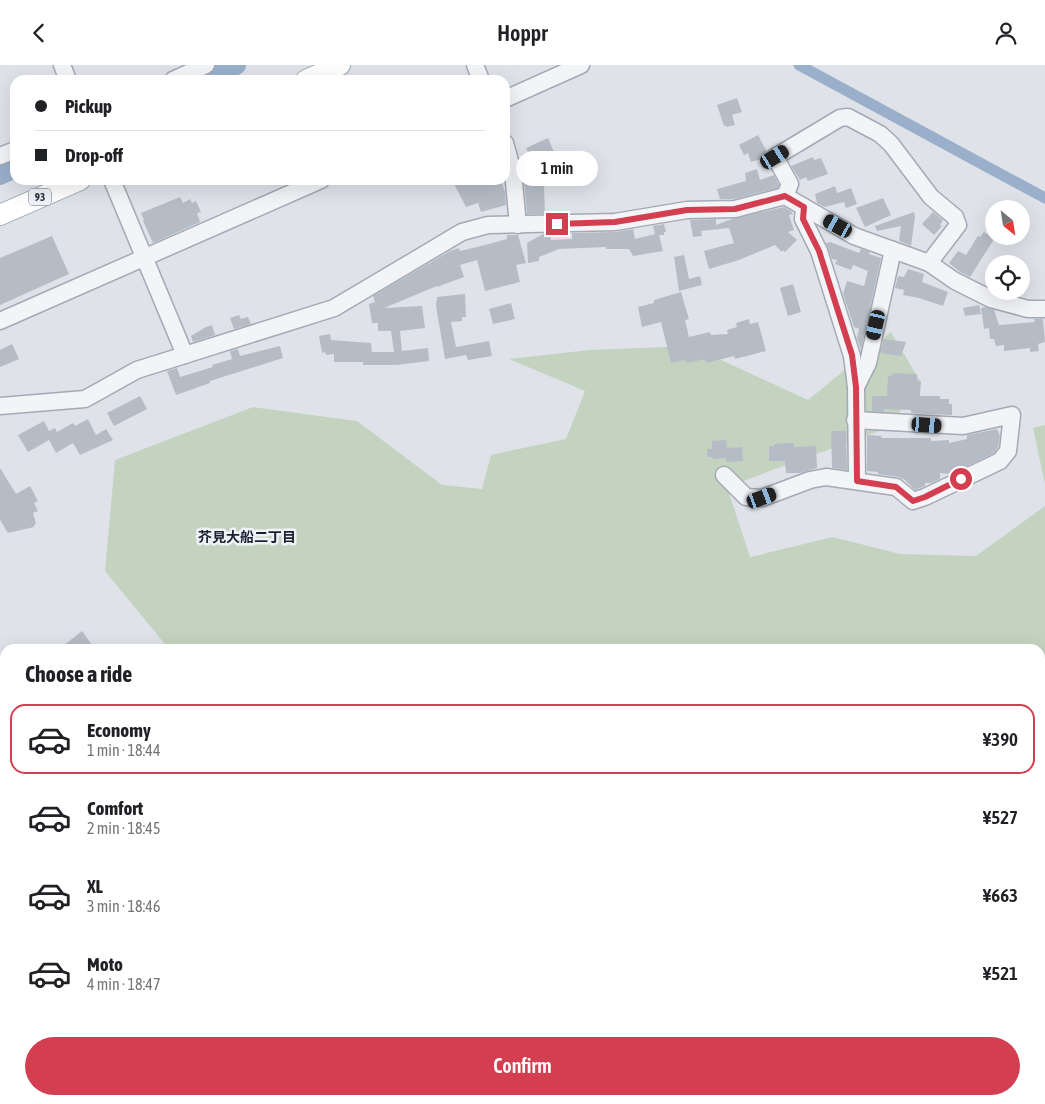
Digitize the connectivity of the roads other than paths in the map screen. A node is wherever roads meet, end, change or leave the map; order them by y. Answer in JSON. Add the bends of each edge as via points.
{"nodes":[{"id":1,"x":206,"y":65,"type":"edge"},
{"id":2,"x":340,"y":65,"type":"edge"},
{"id":3,"x":581,"y":65,"type":"edge"},
{"id":4,"x":184,"y":75,"type":"edge"},
{"id":5,"x":317,"y":75,"type":"edge"},
{"id":6,"x":510,"y":97,"type":"edge"},
{"id":7,"x":510,"y":161,"type":"edge"},
{"id":8,"x":69,"y":185,"type":"edge"},
{"id":9,"x":114,"y":185,"type":"edge"},
{"id":10,"x":310,"y":185,"type":"edge"},
{"id":11,"x":785,"y":196,"type":"junction"},
{"id":12,"x":804,"y":207,"type":"junction"},
{"id":13,"x":0,"y":215,"type":"edge"},
{"id":14,"x":518,"y":225,"type":"junction"},
{"id":15,"x":893,"y":250,"type":"junction"},
{"id":16,"x":144,"y":258,"type":"junction"},
{"id":17,"x":929,"y":263,"type":"junction"},
{"id":18,"x":1045,"y":309,"type":"edge"},
{"id":19,"x":0,"y":321,"type":"edge"},
{"id":20,"x":185,"y":355,"type":"junction"},
{"id":21,"x":856,"y":387,"type":"junction"},
{"id":22,"x":0,"y":406,"type":"edge"},
{"id":23,"x":855,"y":420,"type":"junction"},
{"id":24,"x":724,"y":475,"type":"dead end"},
{"id":25,"x":857,"y":481,"type":"junction"}],
"edges":[{"from":1,"to":4,"type":"street"},
{"from":2,"to":5,"type":"main road"},
{"from":3,"to":6,"type":"street"},
{"from":7,"to":14,"type":"street"},
{"from":8,"to":13,"type":"main road","number":"93"},
{"from":9,"to":16,"type":"street"},
{"from":10,"to":16,"type":"street"},
{"from":11,"to":12,"type":"street"},
{"from":11,"to":14,"type":"street","via":[[735,209],[687,210],[615,222]]},
{"from":11,"to":17,"type":"street","via":[[790,185],[775,157],[840,118],[848,117],[880,134],[891,144],[931,197],[955,217],[958,225]]},
{"from":12,"to":15,"type":"street","via":[[854,236]]},
{"from":12,"to":21,"type":"street","via":[[803,219],[819,251],[852,355]]},
{"from":14,"to":20,"type":"street","via":[[488,225],[462,232],[334,308]]},
{"from":15,"to":17,"type":"street"},
{"from":15,"to":21,"type":"street","via":[[868,363]]},
{"from":16,"to":19,"type":"street"},
{"from":16,"to":20,"type":"street"},
{"from":17,"to":18,"type":"street","via":[[955,281],[991,299],[1028,309]]},
{"from":20,"to":22,"type":"street","via":[[136,370],[85,399]]},
{"from":21,"to":23,"type":"street"},
{"from":23,"to":25,"type":"street"},
{"from":23,"to":25,"type":"street","via":[[963,426],[1012,415],[1008,451],[1000,461],[925,497],[913,501],[896,487]]},
{"from":24,"to":25,"type":"street","via":[[746,497],[754,498],[826,477]]}]}
